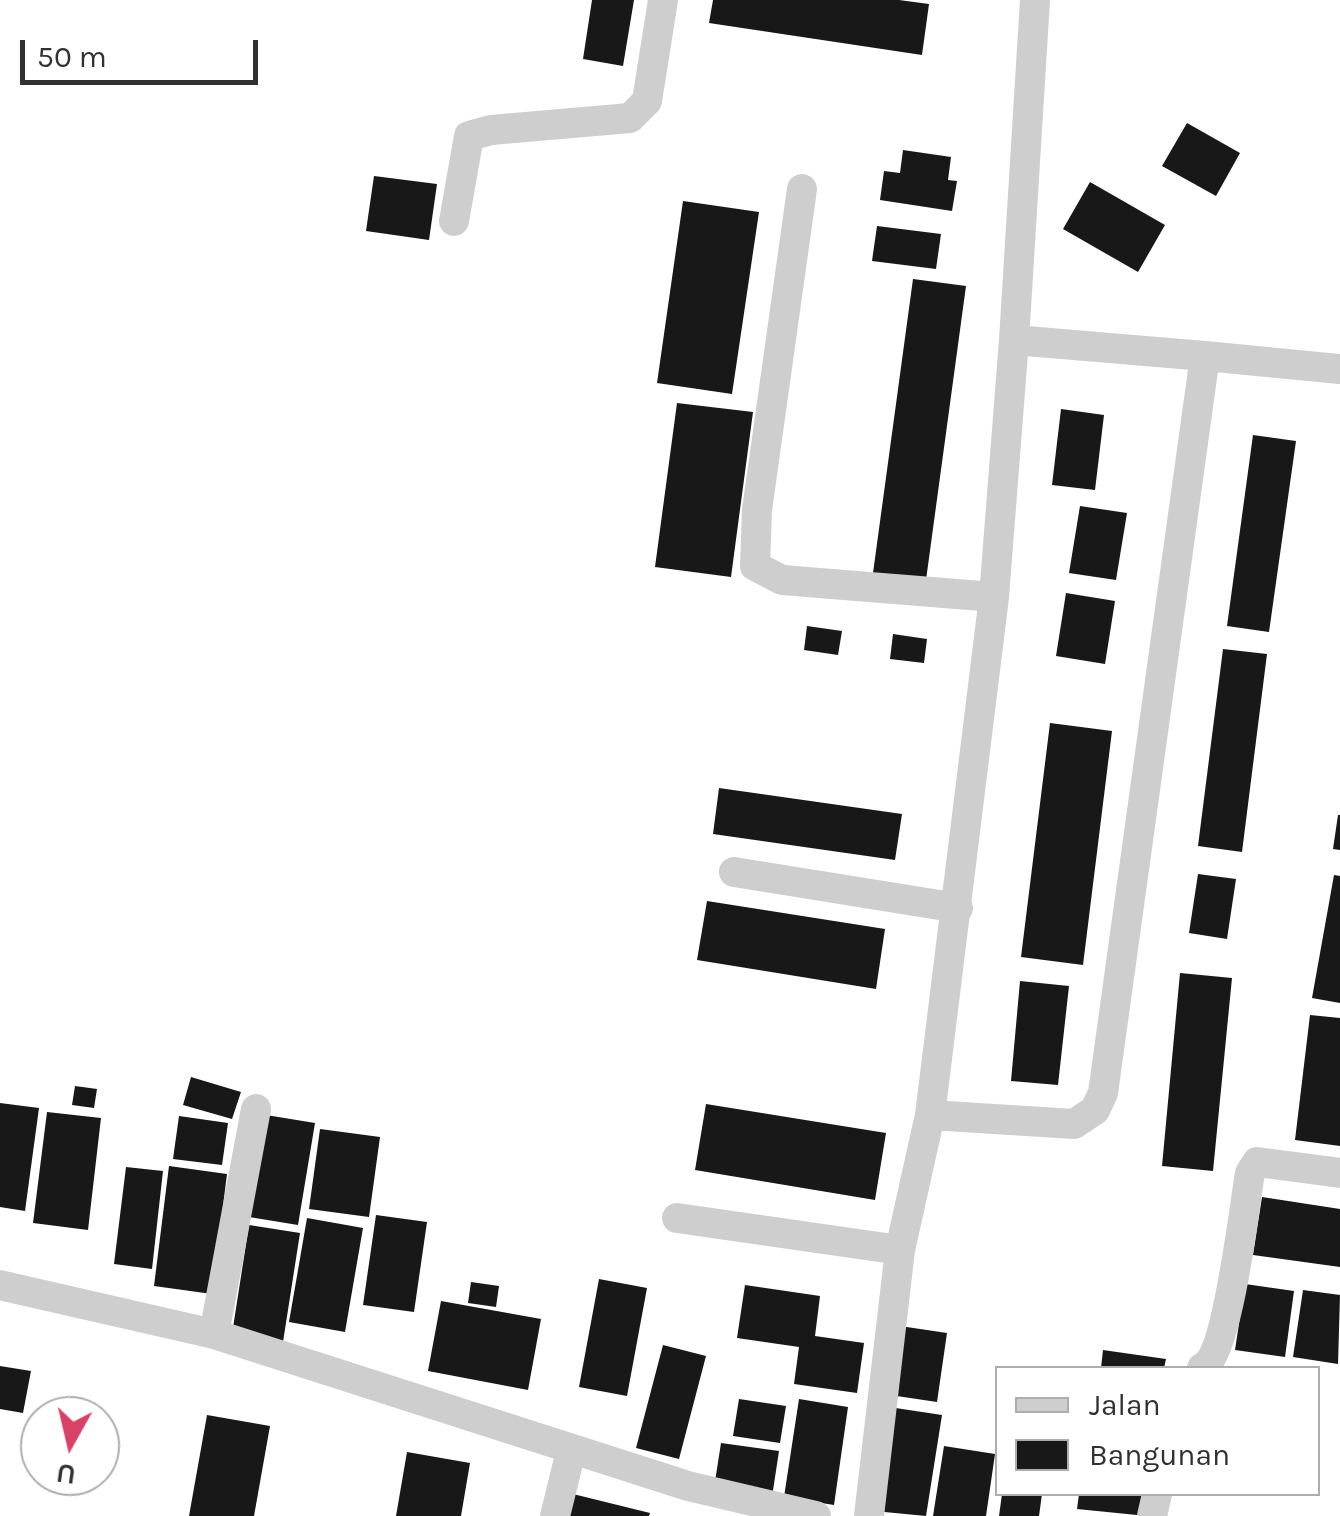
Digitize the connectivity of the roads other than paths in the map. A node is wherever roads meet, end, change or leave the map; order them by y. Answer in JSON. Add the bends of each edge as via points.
{"nodes":[{"id":1,"x":663,"y":0,"type":"edge"},
{"id":2,"x":1035,"y":0,"type":"edge"},
{"id":3,"x":802,"y":190,"type":"dead end"},
{"id":4,"x":454,"y":221,"type":"dead end"},
{"id":5,"x":1014,"y":340,"type":"junction"},
{"id":6,"x":1205,"y":356,"type":"junction"},
{"id":7,"x":1340,"y":369,"type":"edge"},
{"id":8,"x":994,"y":597,"type":"junction"},
{"id":9,"x":734,"y":872,"type":"dead end"},
{"id":10,"x":958,"y":908,"type":"junction"},
{"id":11,"x":256,"y":1109,"type":"dead end"},
{"id":12,"x":930,"y":1115,"type":"junction"},
{"id":13,"x":1340,"y":1173,"type":"edge"},
{"id":14,"x":677,"y":1218,"type":"dead end"},
{"id":15,"x":900,"y":1250,"type":"junction"},
{"id":16,"x":0,"y":1285,"type":"edge"},
{"id":17,"x":214,"y":1334,"type":"junction"},
{"id":18,"x":1206,"y":1366,"type":"edge"},
{"id":19,"x":571,"y":1451,"type":"junction"},
{"id":20,"x":555,"y":1516,"type":"edge"},
{"id":21,"x":816,"y":1516,"type":"edge"},
{"id":22,"x":868,"y":1516,"type":"edge"}],
"edges":[{"from":1,"to":4,"type":"street","via":[[647,101],[630,118],[469,136]]},
{"from":2,"to":5,"type":"street"},
{"from":3,"to":8,"type":"street","via":[[755,566],[782,580]]},
{"from":5,"to":6,"type":"street"},
{"from":5,"to":8,"type":"street"},
{"from":6,"to":7,"type":"street"},
{"from":6,"to":12,"type":"street","via":[[1103,1093],[1095,1110],[1074,1124]]},
{"from":8,"to":10,"type":"street"},
{"from":9,"to":10,"type":"street"},
{"from":10,"to":12,"type":"street"},
{"from":11,"to":17,"type":"street"},
{"from":12,"to":15,"type":"street"},
{"from":13,"to":18,"type":"street","via":[[1257,1162],[1223,1332]]},
{"from":14,"to":15,"type":"street"},
{"from":15,"to":22,"type":"street"},
{"from":16,"to":17,"type":"street"},
{"from":17,"to":19,"type":"street"},
{"from":19,"to":20,"type":"street"},
{"from":19,"to":21,"type":"street"}]}
